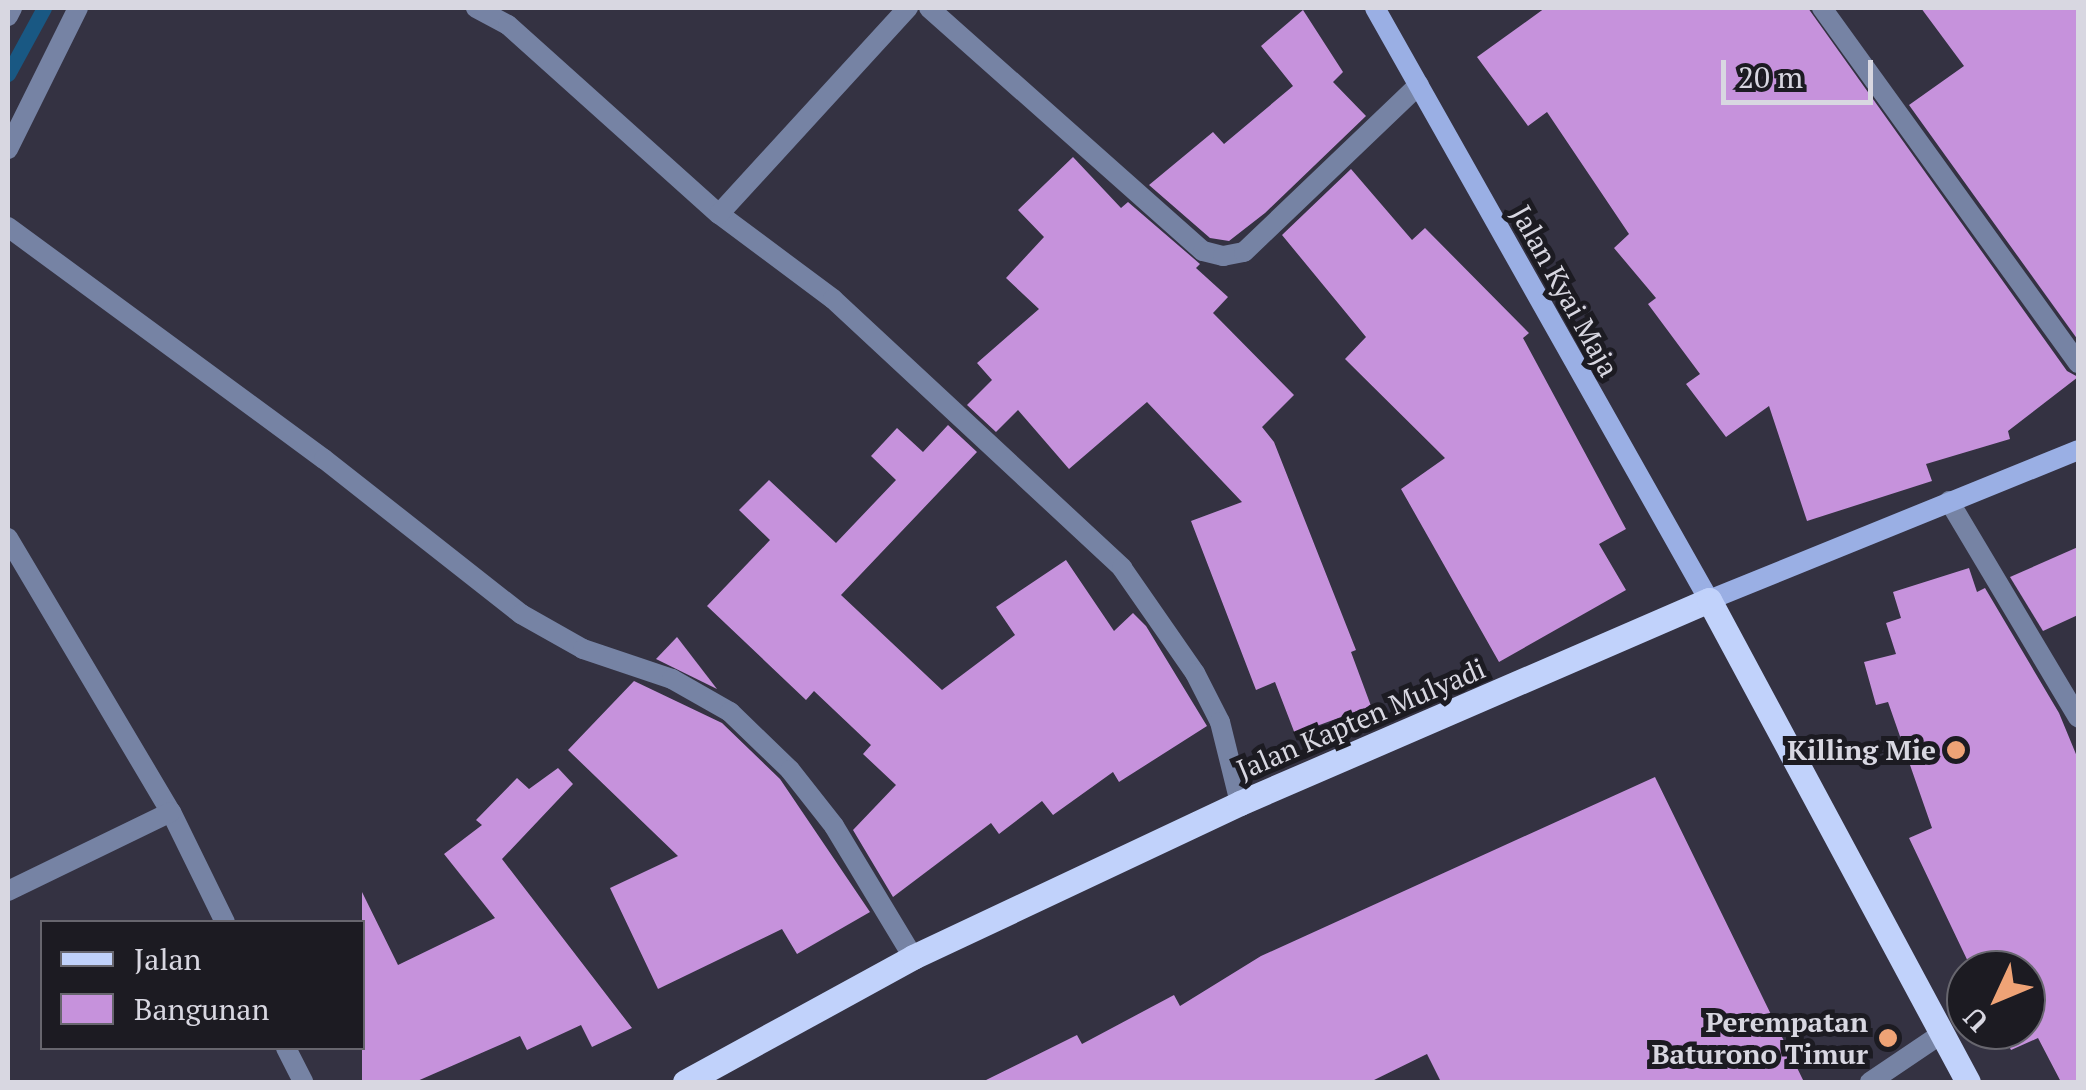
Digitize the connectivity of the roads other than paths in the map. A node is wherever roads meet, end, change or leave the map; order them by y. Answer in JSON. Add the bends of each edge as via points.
{"nodes":[{"id":1,"x":12,"y":8,"type":"edge"},
{"id":2,"x":78,"y":8,"type":"edge"},
{"id":3,"x":476,"y":8,"type":"edge"},
{"id":4,"x":908,"y":8,"type":"edge"},
{"id":5,"x":930,"y":8,"type":"edge"},
{"id":6,"x":1375,"y":8,"type":"edge"},
{"id":7,"x":1822,"y":8,"type":"edge"},
{"id":8,"x":8,"y":16,"type":"edge"},
{"id":9,"x":1420,"y":86,"type":"junction"},
{"id":10,"x":8,"y":148,"type":"edge"},
{"id":11,"x":720,"y":214,"type":"junction"},
{"id":12,"x":8,"y":227,"type":"edge"},
{"id":13,"x":2078,"y":363,"type":"edge"},
{"id":14,"x":2078,"y":450,"type":"edge"},
{"id":15,"x":1949,"y":501,"type":"junction"},
{"id":16,"x":8,"y":538,"type":"edge"},
{"id":17,"x":1709,"y":600,"type":"junction"},
{"id":18,"x":2078,"y":717,"type":"edge"},
{"id":19,"x":1240,"y":802,"type":"junction"},
{"id":20,"x":171,"y":812,"type":"junction"},
{"id":21,"x":8,"y":891,"type":"edge"},
{"id":22,"x":224,"y":920,"type":"edge"},
{"id":23,"x":913,"y":957,"type":"junction"},
{"id":24,"x":1944,"y":1032,"type":"junction"},
{"id":25,"x":287,"y":1050,"type":"edge"},
{"id":26,"x":303,"y":1082,"type":"edge"},
{"id":27,"x":686,"y":1082,"type":"edge"},
{"id":28,"x":1870,"y":1082,"type":"edge"},
{"id":29,"x":1968,"y":1082,"type":"edge"}],
"edges":[{"from":1,"to":8,"type":"street"},
{"from":2,"to":10,"type":"street"},
{"from":3,"to":11,"type":"street","via":[[508,26]]},
{"from":4,"to":11,"type":"street"},
{"from":5,"to":9,"type":"street","via":[[1203,252],[1223,256],[1244,252]]},
{"from":6,"to":9,"type":"main road","name":"Jalan Kyai Maja"},
{"from":7,"to":13,"type":"street"},
{"from":9,"to":17,"type":"main road","name":"Jalan Kyai Maja"},
{"from":11,"to":19,"type":"street","via":[[834,299],[1122,568],[1220,722]]},
{"from":12,"to":23,"type":"street","via":[[324,459],[521,614],[583,649],[672,679],[730,712],[790,770],[834,826]]},
{"from":14,"to":15,"type":"main road","name":"Jalan Kapten Mulyadi"},
{"from":15,"to":17,"type":"main road","name":"Jalan Kapten Mulyadi"},
{"from":15,"to":18,"type":"street"},
{"from":16,"to":20,"type":"street"},
{"from":17,"to":19,"type":"main road","name":"Jalan Kapten Mulyadi"},
{"from":17,"to":24,"type":"main road"},
{"from":19,"to":23,"type":"main road","name":"Jalan Kapten Mulyadi"},
{"from":20,"to":21,"type":"street"},
{"from":20,"to":22,"type":"street"},
{"from":23,"to":27,"type":"main road","name":"Jalan Kapten Mulyadi"},
{"from":24,"to":28,"type":"street"},
{"from":24,"to":29,"type":"main road"},
{"from":25,"to":26,"type":"street"}]}
